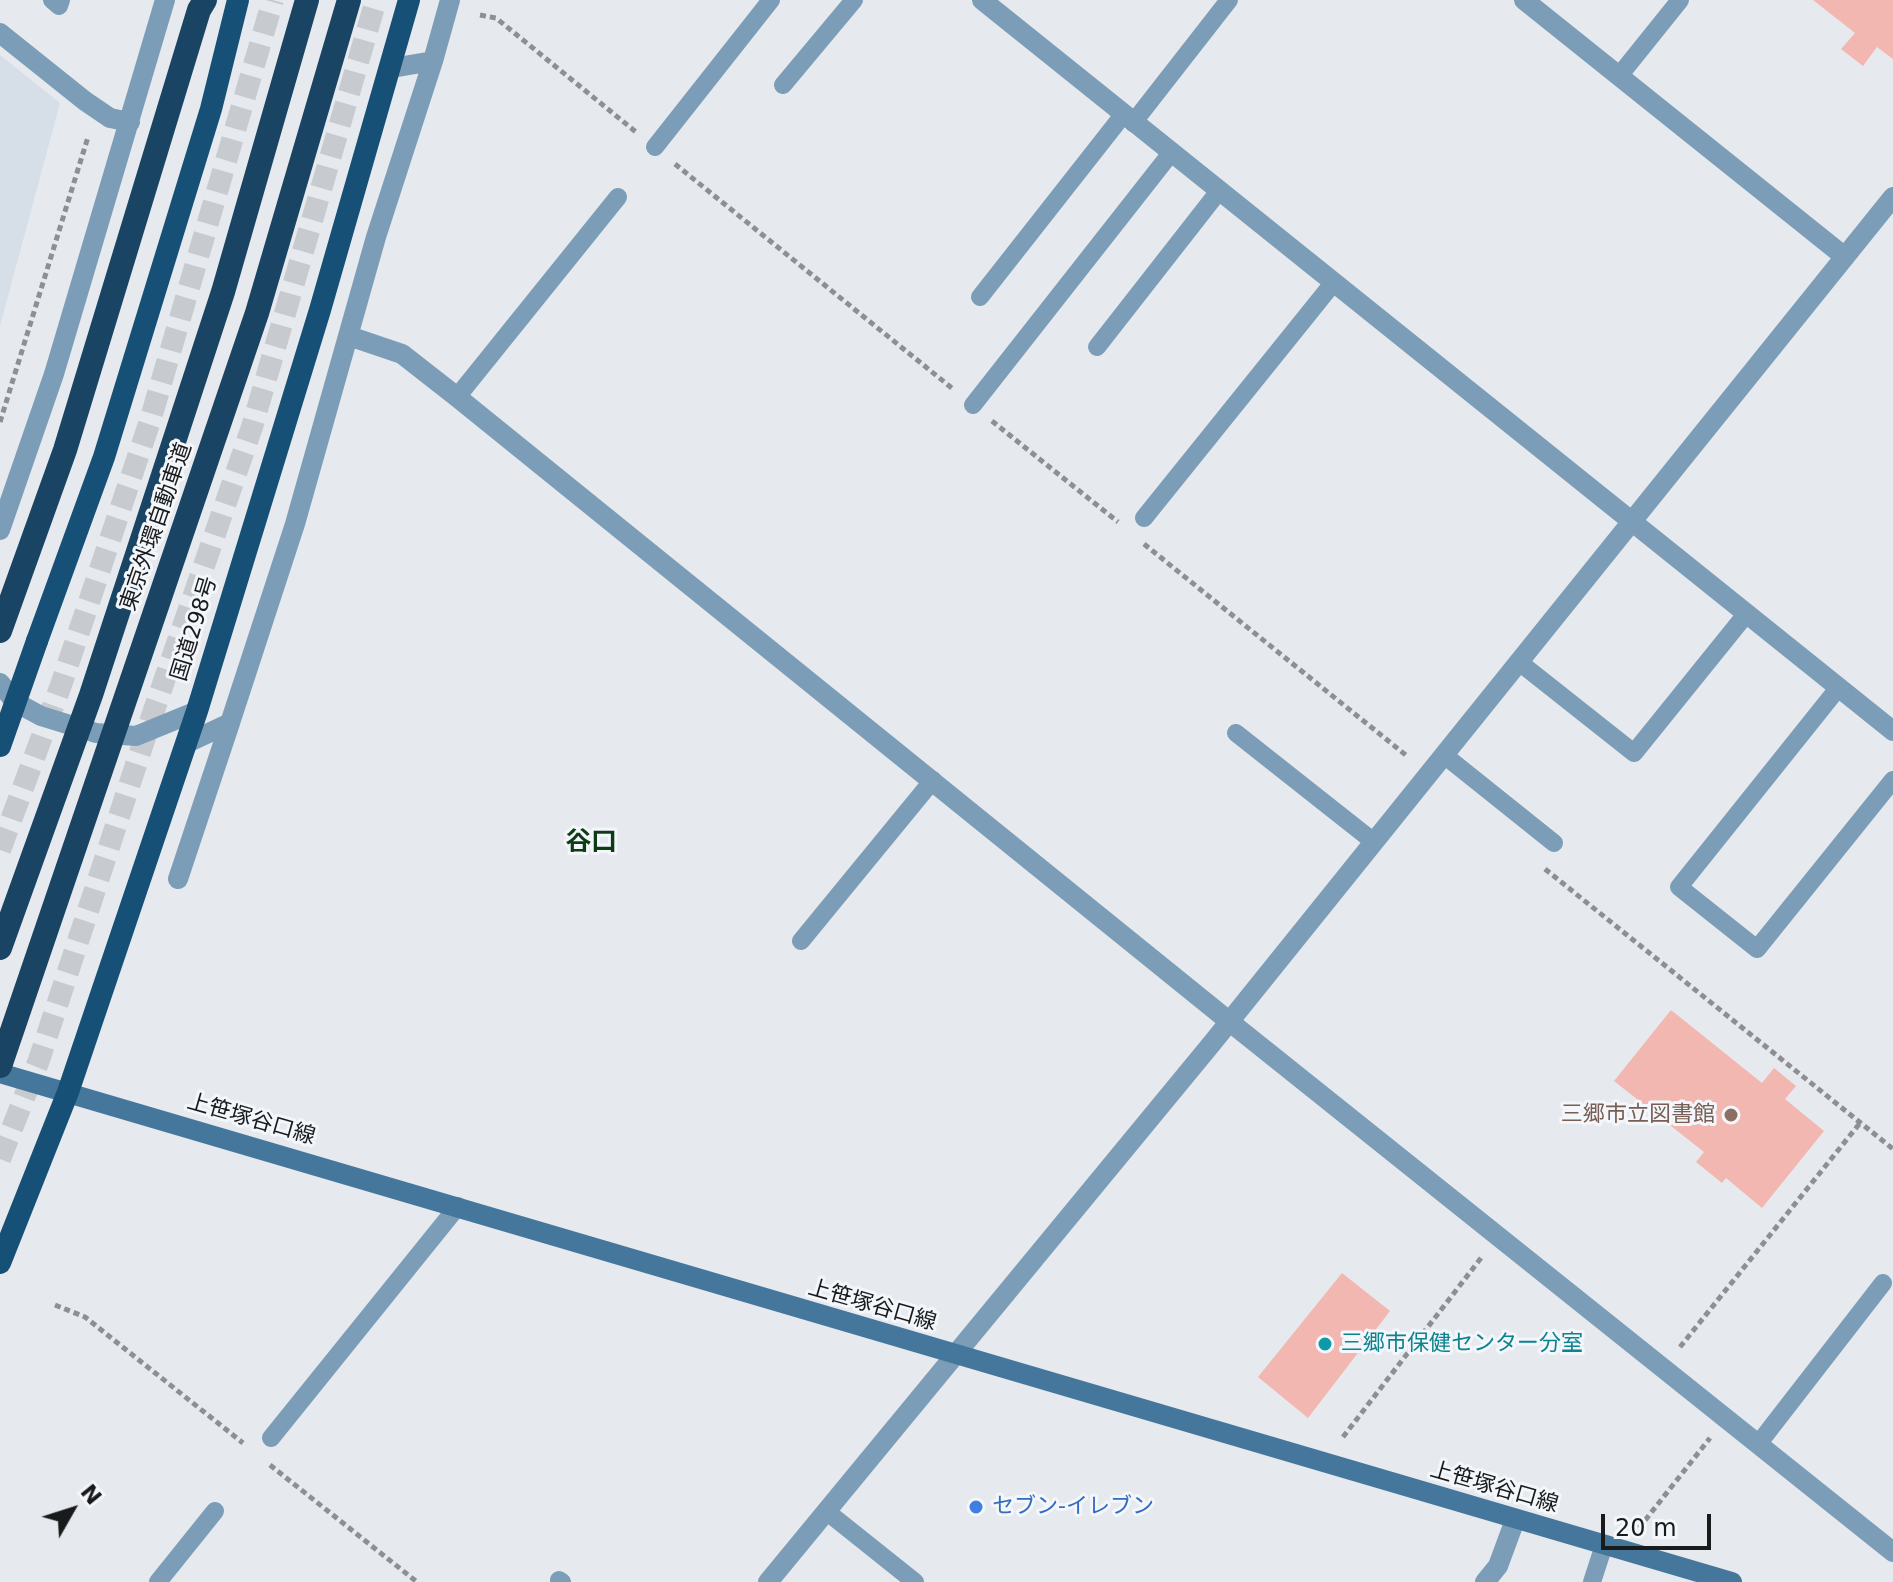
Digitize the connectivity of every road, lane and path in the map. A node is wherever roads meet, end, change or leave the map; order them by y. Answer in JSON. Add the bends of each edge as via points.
{"nodes":[{"id":1,"x":52,"y":0,"type":"edge"},
{"id":2,"x":61,"y":0,"type":"edge"},
{"id":3,"x":165,"y":0,"type":"edge"},
{"id":4,"x":205,"y":0,"type":"edge"},
{"id":5,"x":238,"y":0,"type":"edge"},
{"id":6,"x":307,"y":0,"type":"edge"},
{"id":7,"x":349,"y":0,"type":"edge"},
{"id":8,"x":409,"y":0,"type":"edge"},
{"id":9,"x":450,"y":0,"type":"edge"},
{"id":10,"x":771,"y":0,"type":"edge"},
{"id":11,"x":854,"y":0,"type":"edge"},
{"id":12,"x":982,"y":0,"type":"edge"},
{"id":13,"x":1229,"y":0,"type":"edge"},
{"id":14,"x":1524,"y":0,"type":"edge"},
{"id":15,"x":1680,"y":0,"type":"edge"},
{"id":16,"x":480,"y":15,"type":"dead end"},
{"id":17,"x":0,"y":33,"type":"edge"},
{"id":18,"x":433,"y":61,"type":"junction"},
{"id":19,"x":392,"y":68,"type":"junction"},
{"id":20,"x":1619,"y":76,"type":"junction"},
{"id":21,"x":783,"y":85,"type":"dead end"},
{"id":22,"x":96,"y":109,"type":"junction"},
{"id":23,"x":1128,"y":119,"type":"junction"},
{"id":24,"x":130,"y":122,"type":"junction"},
{"id":25,"x":655,"y":147,"type":"junction"},
{"id":26,"x":1171,"y":153,"type":"junction"},
{"id":27,"x":1219,"y":191,"type":"junction"},
{"id":28,"x":618,"y":197,"type":"dead end"},
{"id":29,"x":1893,"y":197,"type":"edge"},
{"id":30,"x":1845,"y":257,"type":"junction"},
{"id":31,"x":1334,"y":282,"type":"junction"},
{"id":32,"x":980,"y":297,"type":"dead end"},
{"id":33,"x":349,"y":336,"type":"junction"},
{"id":34,"x":1097,"y":347,"type":"dead end"},
{"id":35,"x":457,"y":397,"type":"junction"},
{"id":36,"x":973,"y":405,"type":"junction"},
{"id":37,"x":0,"y":422,"type":"edge"},
{"id":38,"x":1144,"y":518,"type":"dead end"},
{"id":39,"x":1633,"y":521,"type":"junction"},
{"id":40,"x":1120,"y":524,"type":"dead end"},
{"id":41,"x":0,"y":530,"type":"edge"},
{"id":42,"x":1132,"y":534,"type":"dead end"},
{"id":43,"x":1747,"y":613,"type":"junction"},
{"id":44,"x":2,"y":627,"type":"edge"},
{"id":45,"x":1519,"y":662,"type":"junction"},
{"id":46,"x":0,"y":683,"type":"edge"},
{"id":47,"x":1839,"y":687,"type":"junction"},
{"id":48,"x":197,"y":711,"type":"junction"},
{"id":49,"x":230,"y":723,"type":"junction"},
{"id":50,"x":1893,"y":731,"type":"edge"},
{"id":51,"x":1236,"y":733,"type":"dead end"},
{"id":52,"x":187,"y":743,"type":"junction"},
{"id":53,"x":0,"y":746,"type":"edge"},
{"id":54,"x":1444,"y":755,"type":"junction"},
{"id":55,"x":1429,"y":775,"type":"junction"},
{"id":56,"x":933,"y":780,"type":"junction"},
{"id":57,"x":1893,"y":780,"type":"edge"},
{"id":58,"x":1374,"y":842,"type":"junction"},
{"id":59,"x":1554,"y":843,"type":"dead end"},
{"id":60,"x":1537,"y":862,"type":"dead end"},
{"id":61,"x":178,"y":879,"type":"dead end"},
{"id":62,"x":801,"y":941,"type":"dead end"},
{"id":63,"x":0,"y":948,"type":"edge"},
{"id":64,"x":1230,"y":1022,"type":"junction"},
{"id":65,"x":0,"y":1066,"type":"edge"},
{"id":66,"x":0,"y":1073,"type":"edge"},
{"id":67,"x":68,"y":1092,"type":"junction"},
{"id":68,"x":1860,"y":1123,"type":"junction"},
{"id":69,"x":1893,"y":1149,"type":"edge"},
{"id":70,"x":458,"y":1206,"type":"junction"},
{"id":71,"x":1498,"y":1235,"type":"junction"},
{"id":72,"x":0,"y":1263,"type":"edge"},
{"id":73,"x":1883,"y":1283,"type":"dead end"},
{"id":74,"x":55,"y":1305,"type":"dead end"},
{"id":75,"x":103,"y":1332,"type":"dead end"},
{"id":76,"x":958,"y":1355,"type":"junction"},
{"id":77,"x":1664,"y":1367,"type":"junction"},
{"id":78,"x":1726,"y":1417,"type":"junction"},
{"id":79,"x":1343,"y":1437,"type":"dead end"},
{"id":80,"x":271,"y":1438,"type":"dead end"},
{"id":81,"x":1759,"y":1443,"type":"junction"},
{"id":82,"x":215,"y":1511,"type":"dead end"},
{"id":83,"x":826,"y":1511,"type":"junction"},
{"id":84,"x":1515,"y":1520,"type":"junction"},
{"id":85,"x":1612,"y":1548,"type":"junction"},
{"id":86,"x":1893,"y":1552,"type":"edge"},
{"id":87,"x":158,"y":1582,"type":"edge"},
{"id":88,"x":768,"y":1582,"type":"edge"},
{"id":89,"x":915,"y":1582,"type":"edge"},
{"id":90,"x":1485,"y":1582,"type":"edge"},
{"id":91,"x":1592,"y":1582,"type":"edge"},
{"id":92,"x":1732,"y":1582,"type":"edge"}],
"edges":[{"from":1,"to":2,"type":"lane","via":[[59,6]]},
{"from":3,"to":24,"type":"street"},
{"from":4,"to":44,"type":"highway","via":[[65,450]]},
{"from":5,"to":53,"type":"highway","bridge":true,"via":[[211,109],[104,457]]},
{"from":6,"to":63,"type":"highway","name":"東京外環自動車道","bridge":true,"via":[[223,292],[91,695]]},
{"from":7,"to":65,"type":"highway","name":"東京外環自動車道","bridge":true,"via":[[257,313]]},
{"from":8,"to":19,"type":"highway","name":"国道298号"},
{"from":9,"to":18,"type":"street"},
{"from":10,"to":25,"type":"lane"},
{"from":11,"to":21,"type":"lane"},
{"from":12,"to":23,"type":"street"},
{"from":13,"to":23,"type":"lane"},
{"from":14,"to":20,"type":"street"},
{"from":15,"to":20,"type":"lane"},
{"from":16,"to":25,"type":"path","via":[[496,18]]},
{"from":17,"to":22,"type":"street"},
{"from":18,"to":19,"type":"street"},
{"from":18,"to":33,"type":"street"},
{"from":19,"to":48,"type":"highway","name":"国道298号"},
{"from":20,"to":30,"type":"street"},
{"from":22,"to":24,"type":"street"},
{"from":22,"to":37,"type":"path"},
{"from":23,"to":26,"type":"street"},
{"from":23,"to":32,"type":"lane"},
{"from":24,"to":41,"type":"street","via":[[54,374]]},
{"from":25,"to":36,"type":"path"},
{"from":26,"to":27,"type":"street"},
{"from":26,"to":36,"type":"lane"},
{"from":27,"to":31,"type":"street"},
{"from":27,"to":34,"type":"lane"},
{"from":28,"to":35,"type":"lane"},
{"from":29,"to":30,"type":"street"},
{"from":30,"to":39,"type":"street"},
{"from":31,"to":38,"type":"lane"},
{"from":31,"to":39,"type":"street"},
{"from":33,"to":35,"type":"street","via":[[402,354]]},
{"from":33,"to":49,"type":"street"},
{"from":35,"to":56,"type":"street"},
{"from":36,"to":40,"type":"path"},
{"from":39,"to":43,"type":"street"},
{"from":39,"to":45,"type":"street"},
{"from":42,"to":55,"type":"path"},
{"from":43,"to":45,"type":"lane","via":[[1634,753]]},
{"from":43,"to":47,"type":"street"},
{"from":45,"to":54,"type":"street"},
{"from":46,"to":48,"type":"street","via":[[15,702],[41,716],[96,733],[136,736]]},
{"from":47,"to":50,"type":"street"},
{"from":47,"to":57,"type":"lane","via":[[1679,887],[1757,949]]},
{"from":48,"to":52,"type":"highway","name":"国道298号"},
{"from":49,"to":52,"type":"street"},
{"from":49,"to":61,"type":"street"},
{"from":51,"to":58,"type":"lane"},
{"from":52,"to":67,"type":"highway","name":"国道298号"},
{"from":54,"to":55,"type":"street"},
{"from":54,"to":59,"type":"lane"},
{"from":55,"to":58,"type":"street"},
{"from":56,"to":62,"type":"lane"},
{"from":56,"to":64,"type":"street"},
{"from":58,"to":64,"type":"street"},
{"from":60,"to":68,"type":"path"},
{"from":64,"to":71,"type":"street"},
{"from":64,"to":76,"type":"street"},
{"from":66,"to":67,"type":"main road","name":"上笹塚谷口線"},
{"from":67,"to":70,"type":"main road","name":"上笹塚谷口線"},
{"from":67,"to":72,"type":"highway","name":"国道298号"},
{"from":68,"to":69,"type":"path"},
{"from":68,"to":77,"type":"path"},
{"from":70,"to":76,"type":"main road","name":"上笹塚谷口線"},
{"from":70,"to":80,"type":"lane"},
{"from":71,"to":77,"type":"street"},
{"from":71,"to":79,"type":"path"},
{"from":73,"to":81,"type":"lane"},
{"from":74,"to":75,"type":"path","via":[[85,1317]]},
{"from":76,"to":83,"type":"street"},
{"from":76,"to":84,"type":"main road","name":"上笹塚谷口線"},
{"from":77,"to":78,"type":"street"},
{"from":78,"to":81,"type":"street"},
{"from":78,"to":85,"type":"path"},
{"from":81,"to":86,"type":"street"},
{"from":82,"to":87,"type":"lane"},
{"from":83,"to":88,"type":"street"},
{"from":83,"to":89,"type":"lane"},
{"from":84,"to":85,"type":"main road","name":"上笹塚谷口線"},
{"from":84,"to":90,"type":"street","via":[[1498,1566]]},
{"from":85,"to":91,"type":"lane"},
{"from":85,"to":92,"type":"main road","name":"上笹塚谷口線"}]}
